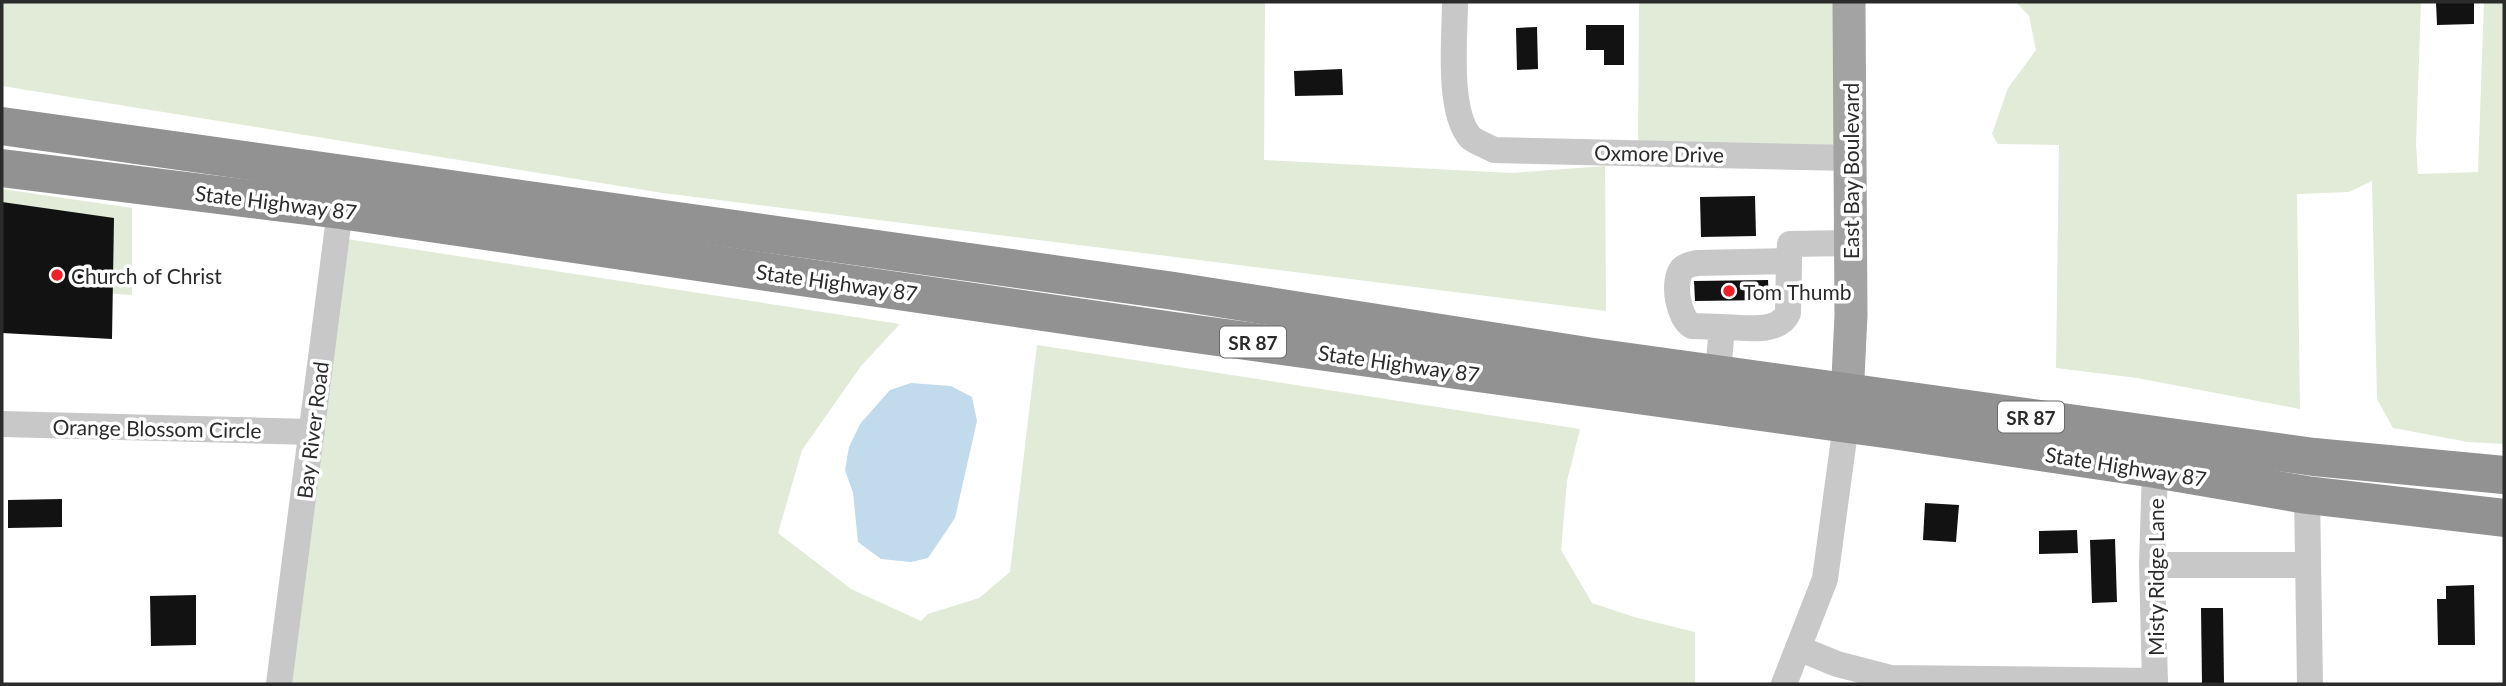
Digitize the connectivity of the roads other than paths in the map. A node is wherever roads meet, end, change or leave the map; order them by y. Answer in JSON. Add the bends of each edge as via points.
{"nodes":[{"id":1,"x":1455,"y":2,"type":"edge"},
{"id":2,"x":1849,"y":2,"type":"edge"},
{"id":3,"x":2,"y":126,"type":"edge"},
{"id":4,"x":1850,"y":158,"type":"junction"},
{"id":5,"x":2,"y":168,"type":"edge"},
{"id":6,"x":345,"y":193,"type":"junction"},
{"id":7,"x":1850,"y":243,"type":"junction"},
{"id":8,"x":1789,"y":261,"type":"junction"},
{"id":9,"x":1723,"y":327,"type":"junction"},
{"id":10,"x":1718,"y":373,"type":"junction"},
{"id":11,"x":1847,"y":407,"type":"junction"},
{"id":12,"x":2,"y":425,"type":"edge"},
{"id":13,"x":312,"y":432,"type":"junction"},
{"id":14,"x":2155,"y":469,"type":"junction"},
{"id":15,"x":2504,"y":475,"type":"edge"},
{"id":16,"x":2307,"y":495,"type":"junction"},
{"id":17,"x":2504,"y":518,"type":"edge"},
{"id":18,"x":2152,"y":565,"type":"junction"},
{"id":19,"x":2308,"y":565,"type":"junction"},
{"id":20,"x":1798,"y":648,"type":"junction"},
{"id":21,"x":2155,"y":682,"type":"edge"},
{"id":22,"x":279,"y":684,"type":"edge"},
{"id":23,"x":1784,"y":684,"type":"edge"},
{"id":24,"x":2310,"y":684,"type":"edge"}],
"edges":[{"from":1,"to":4,"type":"street","name":"Oxmore Drive","via":[[1455,99],[1471,138],[1494,150]]},
{"from":2,"to":4,"type":"main road","name":"East Bay Boulevard"},
{"from":3,"to":6,"type":"highway","number":"SR 87"},
{"from":4,"to":7,"type":"main road","name":"East Bay Boulevard"},
{"from":5,"to":6,"type":"highway","name":"State Highway 87","number":"SR 87"},
{"from":6,"to":10,"type":"highway","number":"SR 87","via":[[1174,291]]},
{"from":6,"to":11,"type":"highway","name":"State Highway 87","number":"SR 87","via":[[1242,341]]},
{"from":6,"to":13,"type":"street","name":"Bay River Road"},
{"from":7,"to":8,"type":"street","via":[[1790,244]]},
{"from":7,"to":11,"type":"main road","name":"East Bay Boulevard"},
{"from":8,"to":9,"type":"street","via":[[1786,318],[1768,328]]},
{"from":8,"to":9,"type":"street","via":[[1697,263],[1682,270],[1678,307],[1683,318],[1692,326]]},
{"from":9,"to":10,"type":"street"},
{"from":10,"to":11,"type":"highway","number":"SR 87"},
{"from":11,"to":14,"type":"highway","name":"State Highway 87","number":"SR 87"},
{"from":11,"to":15,"type":"highway","number":"SR 87"},
{"from":11,"to":20,"type":"street","via":[[1825,579]]},
{"from":12,"to":13,"type":"street","name":"Orange Blossom Circle"},
{"from":13,"to":22,"type":"street","name":"Bay River Road"},
{"from":14,"to":16,"type":"highway","name":"State Highway 87","number":"SR 87"},
{"from":14,"to":18,"type":"street","name":"Misty Ridge Lane"},
{"from":16,"to":17,"type":"highway","name":"State Highway 87","number":"SR 87"},
{"from":16,"to":19,"type":"street"},
{"from":18,"to":19,"type":"street"},
{"from":18,"to":21,"type":"street","name":"Misty Ridge Lane"},
{"from":19,"to":24,"type":"street"},
{"from":20,"to":21,"type":"street","via":[[1891,678]]},
{"from":20,"to":23,"type":"street"}]}
